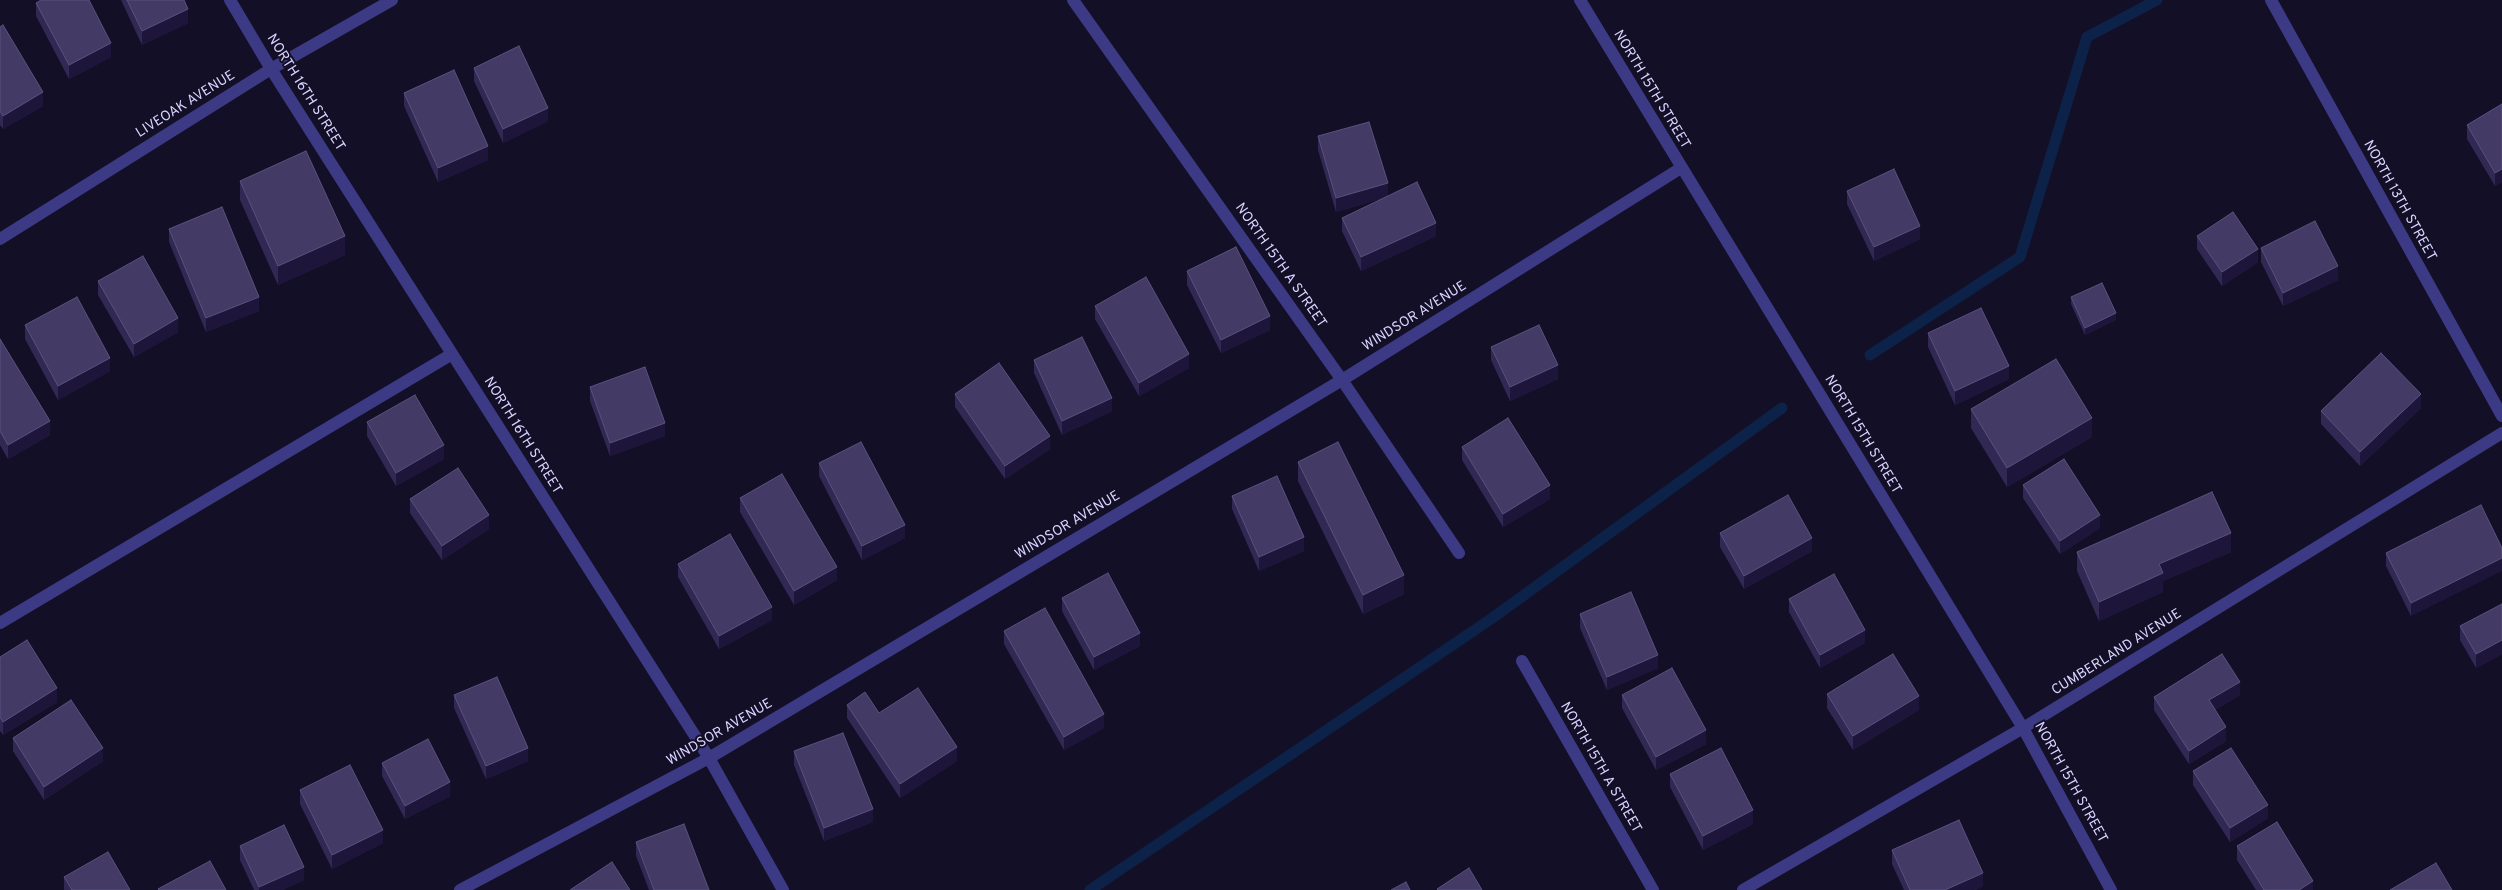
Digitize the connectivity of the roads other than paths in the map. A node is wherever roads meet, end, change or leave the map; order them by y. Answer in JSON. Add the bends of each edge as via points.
{"nodes":[{"id":1,"x":230,"y":0,"type":"edge"},
{"id":2,"x":392,"y":0,"type":"edge"},
{"id":3,"x":1073,"y":0,"type":"edge"},
{"id":4,"x":1580,"y":0,"type":"edge"},
{"id":5,"x":2271,"y":0,"type":"edge"},
{"id":6,"x":272,"y":69,"type":"junction"},
{"id":7,"x":1681,"y":168,"type":"junction"},
{"id":8,"x":0,"y":239,"type":"edge"},
{"id":9,"x":452,"y":354,"type":"junction"},
{"id":10,"x":1342,"y":380,"type":"junction"},
{"id":11,"x":2502,"y":416,"type":"edge"},
{"id":12,"x":2502,"y":433,"type":"edge"},
{"id":13,"x":1459,"y":553,"type":"dead end"},
{"id":14,"x":0,"y":623,"type":"edge"},
{"id":15,"x":1522,"y":661,"type":"dead end"},
{"id":16,"x":2023,"y":728,"type":"junction"},
{"id":17,"x":709,"y":758,"type":"junction"},
{"id":18,"x":460,"y":890,"type":"edge"},
{"id":19,"x":783,"y":890,"type":"edge"},
{"id":20,"x":1653,"y":890,"type":"edge"},
{"id":21,"x":1743,"y":890,"type":"edge"},
{"id":22,"x":2111,"y":890,"type":"edge"}],
"edges":[{"from":1,"to":6,"type":"street","name":"NORTH 16TH STREET"},
{"from":2,"to":6,"type":"street","name":"LIVEOAK AVENUE"},
{"from":3,"to":10,"type":"street","name":"NORTH 15TH A STREET"},
{"from":4,"to":7,"type":"street","name":"NORTH 15TH STREET"},
{"from":5,"to":11,"type":"street","name":"NORTH 13TH STREET"},
{"from":6,"to":8,"type":"street","name":"LIVEOAK AVENUE"},
{"from":6,"to":9,"type":"street","name":"NORTH 16TH STREET"},
{"from":7,"to":10,"type":"street","name":"WINDSOR AVENUE"},
{"from":7,"to":16,"type":"street","name":"NORTH 15TH STREET"},
{"from":9,"to":14,"type":"street"},
{"from":9,"to":17,"type":"street","name":"NORTH 16TH STREET"},
{"from":10,"to":13,"type":"street","name":"NORTH 15TH A STREET"},
{"from":10,"to":17,"type":"street","name":"WINDSOR AVENUE"},
{"from":12,"to":16,"type":"street","name":"CUMBERLAND AVENUE"},
{"from":15,"to":20,"type":"street","name":"NORTH 15TH A STREET"},
{"from":16,"to":21,"type":"street","name":"CUMBERLAND AVENUE"},
{"from":16,"to":22,"type":"street","name":"NORTH 15TH STREET"},
{"from":17,"to":18,"type":"street","name":"WINDSOR AVENUE"},
{"from":17,"to":19,"type":"street","name":"NORTH 16TH STREET"}]}
